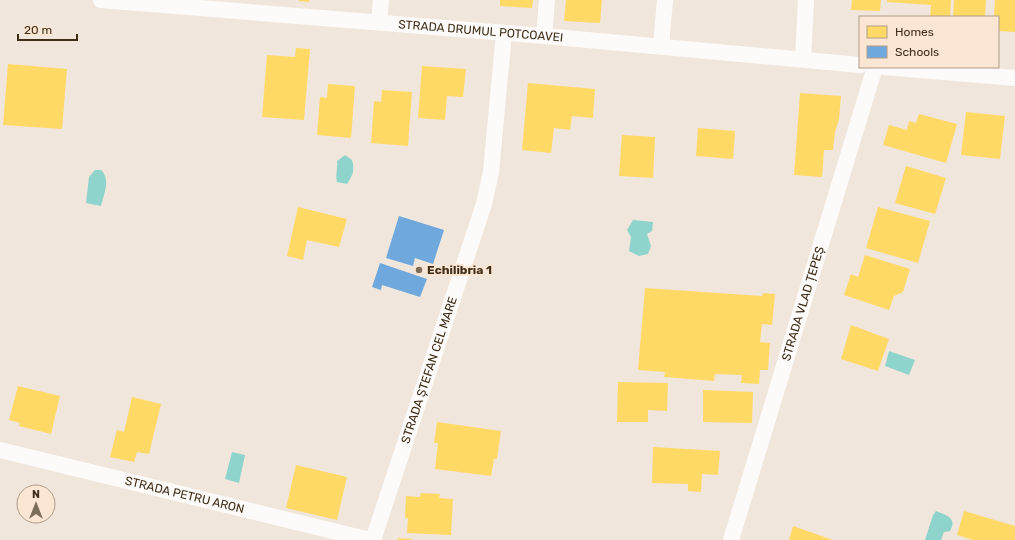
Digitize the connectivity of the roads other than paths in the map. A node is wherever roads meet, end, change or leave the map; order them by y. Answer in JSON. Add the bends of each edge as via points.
{"nodes":[{"id":1,"x":101,"y":0,"type":"edge"},
{"id":2,"x":381,"y":0,"type":"edge"},
{"id":3,"x":547,"y":0,"type":"edge"},
{"id":4,"x":665,"y":0,"type":"edge"},
{"id":5,"x":806,"y":0,"type":"edge"},
{"id":6,"x":150,"y":2,"type":"edge"},
{"id":7,"x":263,"y":6,"type":"edge"},
{"id":8,"x":379,"y":22,"type":"junction"},
{"id":9,"x":504,"y":33,"type":"junction"},
{"id":10,"x":544,"y":36,"type":"junction"},
{"id":11,"x":661,"y":46,"type":"junction"},
{"id":12,"x":802,"y":59,"type":"junction"},
{"id":13,"x":859,"y":65,"type":"edge"},
{"id":14,"x":875,"y":68,"type":"edge"},
{"id":15,"x":896,"y":68,"type":"edge"},
{"id":16,"x":1015,"y":78,"type":"edge"},
{"id":17,"x":0,"y":450,"type":"edge"},
{"id":18,"x":370,"y":540,"type":"edge"},
{"id":19,"x":373,"y":540,"type":"edge"},
{"id":20,"x":731,"y":540,"type":"edge"}],
"edges":[{"from":1,"to":6,"type":"street","name":"STRADA DRUMUL POTCOAVEI"},
{"from":2,"to":8,"type":"street"},
{"from":3,"to":10,"type":"street"},
{"from":4,"to":11,"type":"street"},
{"from":5,"to":12,"type":"street"},
{"from":6,"to":7,"type":"street","name":"STRADA DRUMUL POTCOAVEI"},
{"from":7,"to":8,"type":"street","name":"STRADA DRUMUL POTCOAVEI"},
{"from":8,"to":9,"type":"street","name":"STRADA DRUMUL POTCOAVEI"},
{"from":9,"to":10,"type":"street","name":"STRADA DRUMUL POTCOAVEI"},
{"from":9,"to":19,"type":"street","name":"STRADA ȘTEFAN CEL MARE","via":[[491,172],[484,204]]},
{"from":10,"to":11,"type":"street","name":"STRADA DRUMUL POTCOAVEI"},
{"from":11,"to":12,"type":"street","name":"STRADA DRUMUL POTCOAVEI"},
{"from":12,"to":13,"type":"street","name":"STRADA DRUMUL POTCOAVEI"},
{"from":14,"to":20,"type":"street","name":"STRADA VLAD ȚEPEȘ"},
{"from":15,"to":16,"type":"street"},
{"from":17,"to":18,"type":"street","name":"STRADA PETRU ARON"}]}
